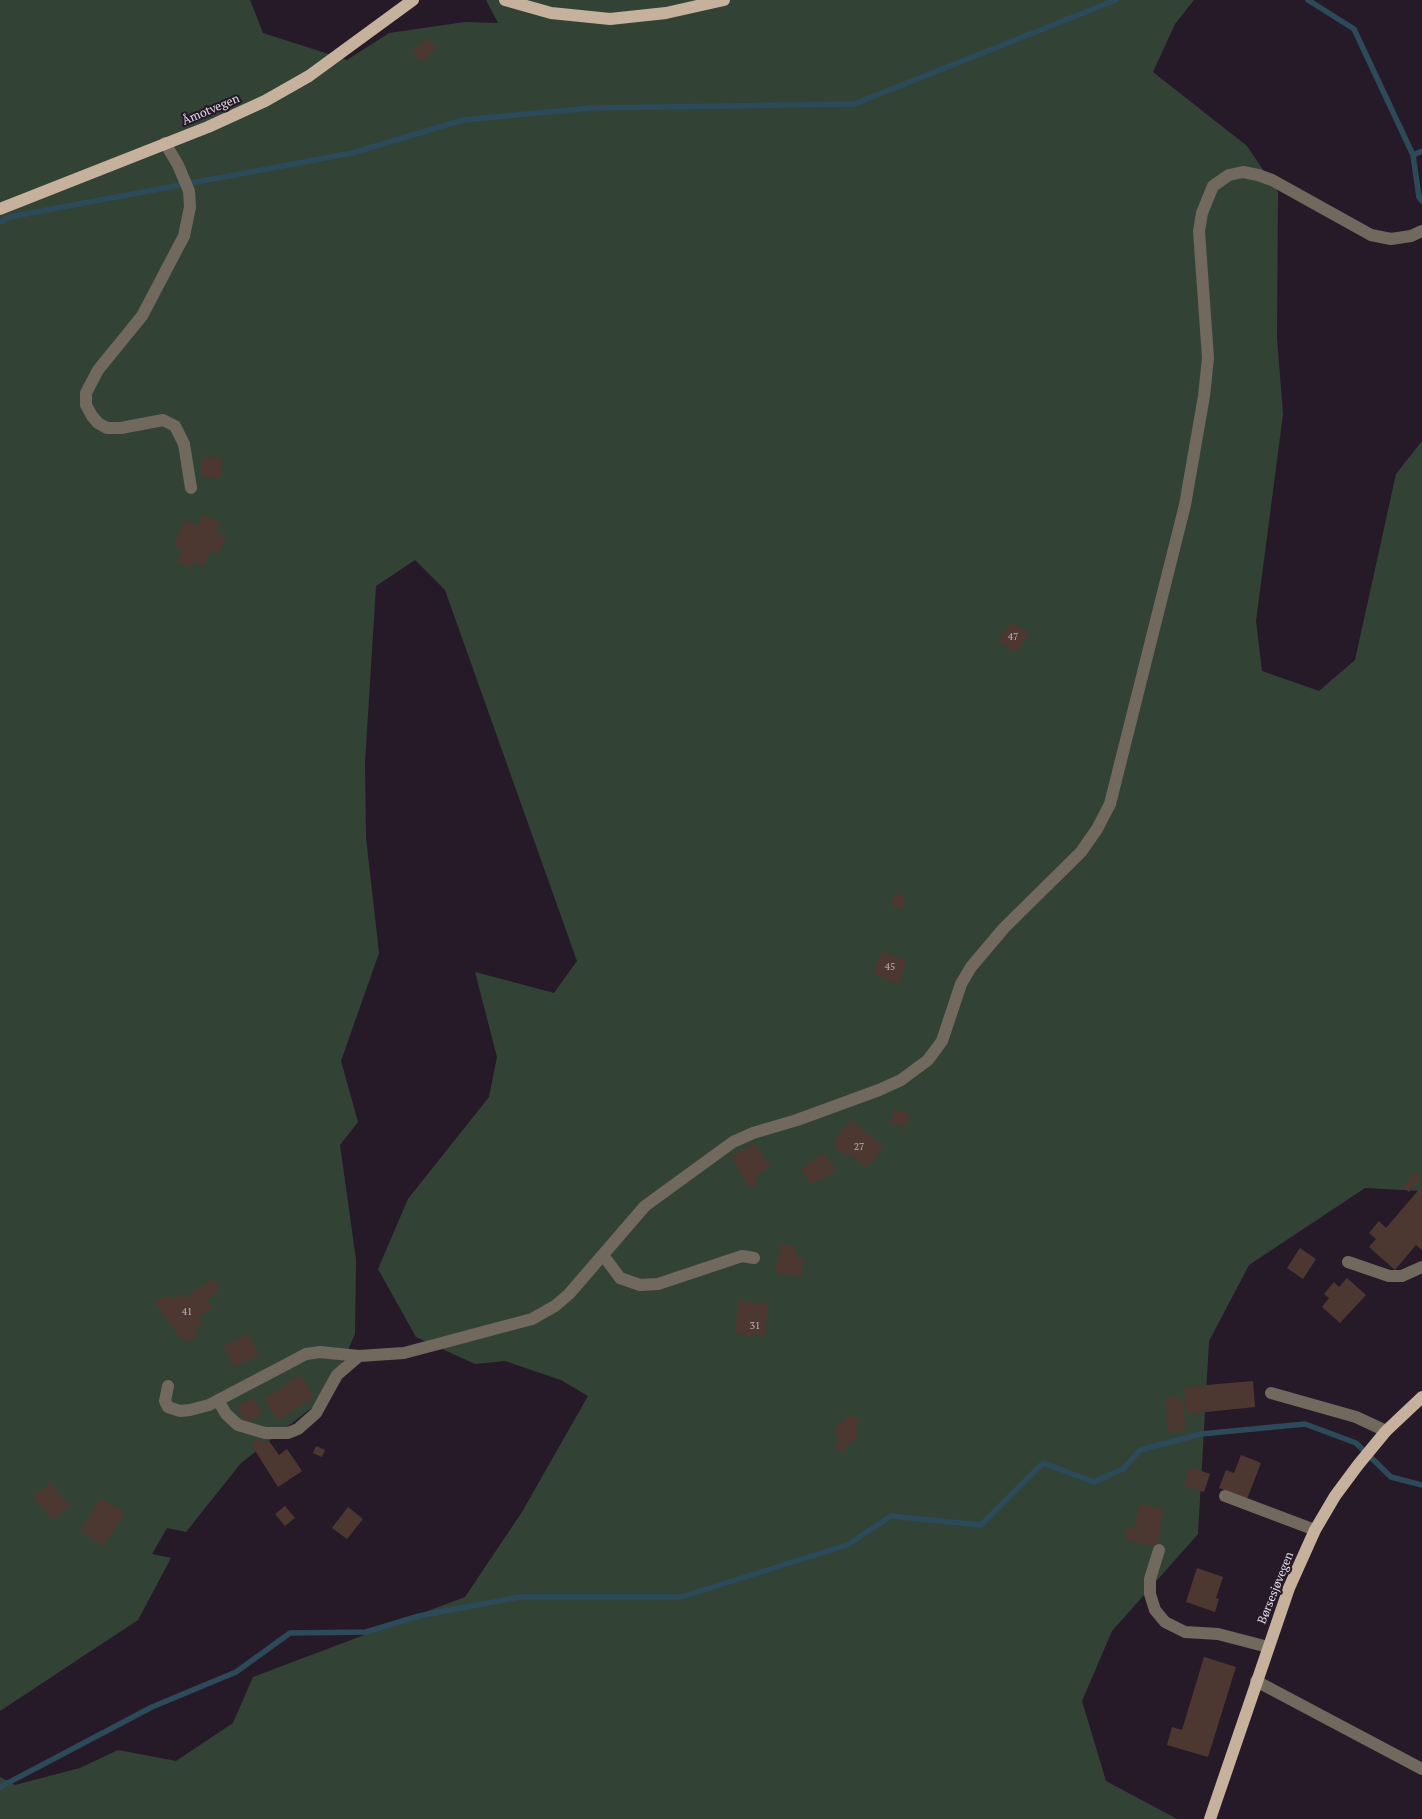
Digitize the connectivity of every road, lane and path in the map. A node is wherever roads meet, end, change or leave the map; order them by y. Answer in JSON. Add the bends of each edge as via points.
{"nodes":[{"id":1,"x":413,"y":0,"type":"edge"},
{"id":2,"x":505,"y":0,"type":"edge"},
{"id":3,"x":724,"y":0,"type":"edge"},
{"id":4,"x":165,"y":143,"type":"junction"},
{"id":5,"x":0,"y":209,"type":"edge"},
{"id":6,"x":1422,"y":231,"type":"edge"},
{"id":7,"x":191,"y":488,"type":"dead end"},
{"id":8,"x":604,"y":1255,"type":"junction"},
{"id":9,"x":754,"y":1258,"type":"dead end"},
{"id":10,"x":1348,"y":1262,"type":"dead end"},
{"id":11,"x":1422,"y":1267,"type":"edge"},
{"id":12,"x":359,"y":1356,"type":"junction"},
{"id":13,"x":168,"y":1386,"type":"dead end"},
{"id":14,"x":1271,"y":1394,"type":"dead end"},
{"id":15,"x":1422,"y":1397,"type":"edge"},
{"id":16,"x":218,"y":1400,"type":"junction"},
{"id":17,"x":1386,"y":1431,"type":"junction"},
{"id":18,"x":1225,"y":1496,"type":"dead end"},
{"id":19,"x":1315,"y":1530,"type":"junction"},
{"id":20,"x":1159,"y":1550,"type":"dead end"},
{"id":21,"x":1268,"y":1646,"type":"junction"},
{"id":22,"x":1256,"y":1681,"type":"junction"},
{"id":23,"x":1422,"y":1770,"type":"edge"},
{"id":24,"x":1210,"y":1819,"type":"edge"}],
"edges":[{"from":1,"to":4,"type":"main road","name":"Åmotvegen","via":[[286,90]]},
{"from":2,"to":3,"type":"main road","via":[[551,14],[610,19],[666,13]]},
{"from":4,"to":5,"type":"main road","name":"Åmotvegen"},
{"from":4,"to":7,"type":"street","via":[[189,192],[190,207],[185,231],[142,316],[98,370],[86,398],[92,416],[107,428],[163,420],[175,426],[184,444]]},
{"from":6,"to":8,"type":"street","via":[[1391,239],[1371,235],[1258,175],[1243,172],[1229,175],[1213,186],[1199,231],[1208,358],[1186,505],[1114,788],[1098,829],[1081,852],[1004,928],[971,967],[960,984],[942,1041],[928,1060],[901,1080],[879,1090],[733,1142],[645,1206]]},
{"from":8,"to":9,"type":"street","via":[[620,1278],[640,1285],[658,1284],[742,1256]]},
{"from":8,"to":12,"type":"street","via":[[569,1294],[532,1319],[404,1354]]},
{"from":10,"to":11,"type":"street","via":[[1389,1276],[1402,1276]]},
{"from":12,"to":16,"type":"street","via":[[320,1352],[306,1354]]},
{"from":12,"to":16,"type":"street","via":[[337,1375],[316,1413],[298,1429],[288,1433],[246,1429],[231,1419]]},
{"from":13,"to":16,"type":"street","via":[[166,1401],[173,1410],[190,1410]]},
{"from":14,"to":17,"type":"street","via":[[1356,1417]]},
{"from":15,"to":17,"type":"main road","name":"Børsesjøvegen"},
{"from":17,"to":19,"type":"main road","name":"Børsesjøvegen","via":[[1335,1496]]},
{"from":18,"to":19,"type":"street"},
{"from":19,"to":21,"type":"main road","name":"Børsesjøvegen"},
{"from":20,"to":21,"type":"street","via":[[1150,1579],[1150,1594],[1155,1610],[1165,1622],[1185,1632],[1218,1634]]},
{"from":21,"to":22,"type":"main road","name":"Børsesjøvegen"},
{"from":22,"to":23,"type":"street"},
{"from":22,"to":24,"type":"main road","name":"Børsesjøvegen"}]}
